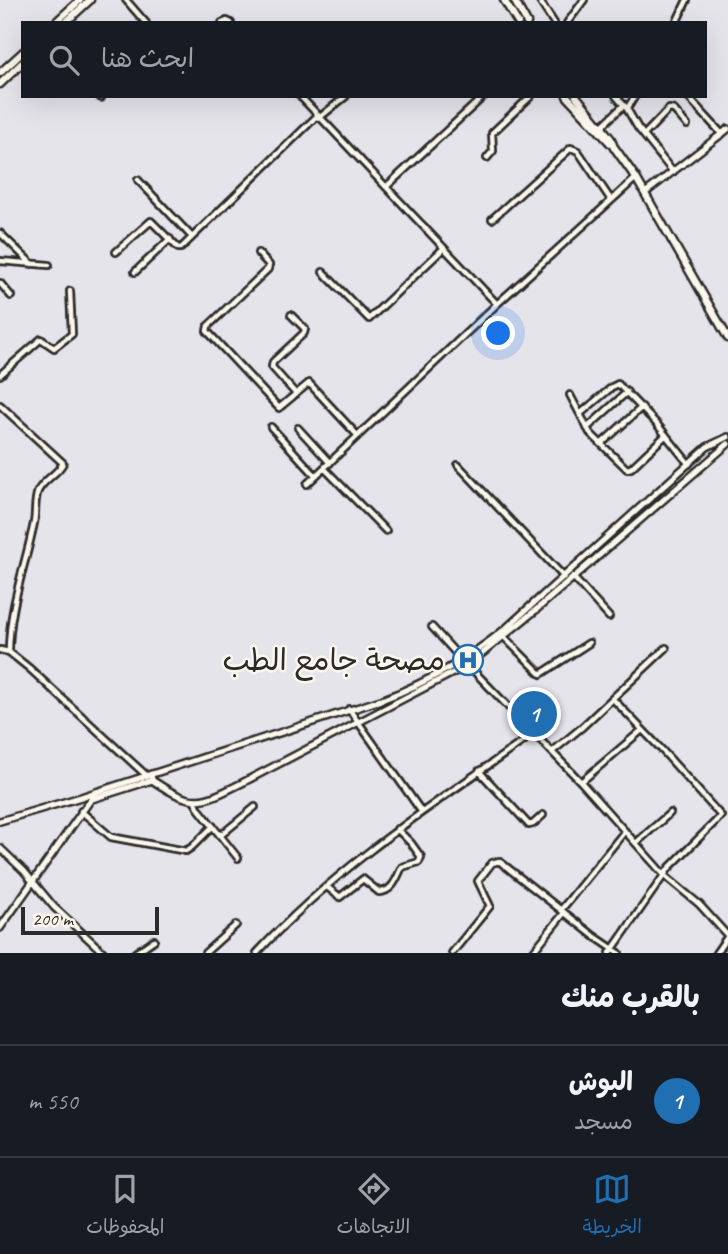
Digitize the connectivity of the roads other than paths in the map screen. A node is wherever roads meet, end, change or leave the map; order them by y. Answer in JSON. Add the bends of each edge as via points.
{"nodes":[{"id":1,"x":80,"y":0,"type":"edge"},
{"id":2,"x":90,"y":0,"type":"edge"},
{"id":3,"x":125,"y":0,"type":"edge"},
{"id":4,"x":504,"y":0,"type":"edge"},
{"id":5,"x":514,"y":0,"type":"edge"},
{"id":6,"x":539,"y":0,"type":"edge"},
{"id":7,"x":584,"y":0,"type":"edge"},
{"id":8,"x":687,"y":0,"type":"edge"},
{"id":9,"x":57,"y":21,"type":"edge"},
{"id":10,"x":67,"y":21,"type":"edge"},
{"id":11,"x":144,"y":21,"type":"edge"},
{"id":12,"x":515,"y":21,"type":"edge"},
{"id":13,"x":526,"y":21,"type":"edge"},
{"id":14,"x":553,"y":21,"type":"edge"},
{"id":15,"x":568,"y":21,"type":"edge"},
{"id":16,"x":677,"y":21,"type":"edge"},
{"id":17,"x":21,"y":54,"type":"edge"},
{"id":18,"x":21,"y":64,"type":"edge"},
{"id":19,"x":0,"y":73,"type":"edge"},
{"id":20,"x":0,"y":84,"type":"edge"},
{"id":21,"x":302,"y":98,"type":"edge"},
{"id":22,"x":343,"y":98,"type":"edge"},
{"id":23,"x":482,"y":98,"type":"edge"},
{"id":24,"x":529,"y":98,"type":"edge"},
{"id":25,"x":569,"y":98,"type":"edge"},
{"id":26,"x":578,"y":98,"type":"edge"},
{"id":27,"x":618,"y":98,"type":"edge"},
{"id":28,"x":633,"y":98,"type":"edge"},
{"id":29,"x":689,"y":98,"type":"edge"},
{"id":30,"x":626,"y":107,"type":"junction"},
{"id":31,"x":318,"y":116,"type":"junction"},
{"id":32,"x":687,"y":125,"type":"dead end"},
{"id":33,"x":602,"y":126,"type":"junction"},
{"id":34,"x":728,"y":129,"type":"edge"},
{"id":35,"x":722,"y":134,"type":"junction"},
{"id":36,"x":644,"y":135,"type":"junction"},
{"id":37,"x":614,"y":147,"type":"junction"},
{"id":38,"x":487,"y":158,"type":"dead end"},
{"id":39,"x":673,"y":172,"type":"junction"},
{"id":40,"x":138,"y":180,"type":"dead end"},
{"id":41,"x":634,"y":180,"type":"junction"},
{"id":42,"x":386,"y":187,"type":"junction"},
{"id":43,"x":645,"y":193,"type":"junction"},
{"id":44,"x":611,"y":200,"type":"junction"},
{"id":45,"x":492,"y":219,"type":"dead end"},
{"id":46,"x":0,"y":233,"type":"edge"},
{"id":47,"x":192,"y":237,"type":"junction"},
{"id":48,"x":170,"y":239,"type":"junction"},
{"id":49,"x":444,"y":248,"type":"junction"},
{"id":50,"x":116,"y":252,"type":"dead end"},
{"id":51,"x":258,"y":253,"type":"dead end"},
{"id":52,"x":0,"y":261,"type":"edge"},
{"id":53,"x":32,"y":265,"type":"junction"},
{"id":54,"x":49,"y":265,"type":"dead end"},
{"id":55,"x":135,"y":272,"type":"dead end"},
{"id":56,"x":323,"y":272,"type":"dead end"},
{"id":57,"x":0,"y":283,"type":"edge"},
{"id":58,"x":70,"y":291,"type":"dead end"},
{"id":59,"x":11,"y":296,"type":"dead end"},
{"id":60,"x":497,"y":304,"type":"junction"},
{"id":61,"x":291,"y":315,"type":"dead end"},
{"id":62,"x":728,"y":338,"type":"edge"},
{"id":63,"x":728,"y":344,"type":"edge"},
{"id":64,"x":0,"y":375,"type":"edge"},
{"id":65,"x":627,"y":392,"type":"junction"},
{"id":66,"x":296,"y":394,"type":"junction"},
{"id":67,"x":570,"y":395,"type":"dead end"},
{"id":68,"x":0,"y":405,"type":"edge"},
{"id":69,"x":642,"y":407,"type":"junction"},
{"id":70,"x":580,"y":414,"type":"junction"},
{"id":71,"x":271,"y":427,"type":"dead end"},
{"id":72,"x":298,"y":428,"type":"dead end"},
{"id":73,"x":587,"y":428,"type":"junction"},
{"id":74,"x":666,"y":435,"type":"junction"},
{"id":75,"x":358,"y":436,"type":"junction"},
{"id":76,"x":728,"y":437,"type":"edge"},
{"id":77,"x":601,"y":444,"type":"junction"},
{"id":78,"x":728,"y":444,"type":"edge"},
{"id":79,"x":330,"y":463,"type":"junction"},
{"id":80,"x":689,"y":464,"type":"junction"},
{"id":81,"x":458,"y":466,"type":"dead end"},
{"id":82,"x":324,"y":468,"type":"junction"},
{"id":83,"x":315,"y":475,"type":"junction"},
{"id":84,"x":307,"y":484,"type":"dead end"},
{"id":85,"x":627,"y":520,"type":"junction"},
{"id":86,"x":633,"y":526,"type":"junction"},
{"id":87,"x":386,"y":531,"type":"dead end"},
{"id":88,"x":564,"y":577,"type":"junction"},
{"id":89,"x":573,"y":577,"type":"junction"},
{"id":90,"x":609,"y":617,"type":"dead end"},
{"id":91,"x":432,"y":627,"type":"dead end"},
{"id":92,"x":504,"y":637,"type":"junction"},
{"id":93,"x":589,"y":643,"type":"dead end"},
{"id":94,"x":666,"y":648,"type":"dead end"},
{"id":95,"x":0,"y":650,"type":"edge"},
{"id":96,"x":9,"y":652,"type":"junction"},
{"id":97,"x":466,"y":663,"type":"junction"},
{"id":98,"x":400,"y":693,"type":"junction"},
{"id":99,"x":613,"y":699,"type":"junction"},
{"id":100,"x":404,"y":700,"type":"junction"},
{"id":101,"x":349,"y":709,"type":"junction"},
{"id":102,"x":358,"y":722,"type":"junction"},
{"id":103,"x":642,"y":730,"type":"junction"},
{"id":104,"x":535,"y":733,"type":"junction"},
{"id":105,"x":553,"y":751,"type":"junction"},
{"id":106,"x":479,"y":771,"type":"junction"},
{"id":107,"x":150,"y":776,"type":"junction"},
{"id":108,"x":582,"y":782,"type":"junction"},
{"id":109,"x":96,"y":792,"type":"junction"},
{"id":110,"x":92,"y":799,"type":"junction"},
{"id":111,"x":195,"y":801,"type":"junction"},
{"id":112,"x":255,"y":807,"type":"dead end"},
{"id":113,"x":81,"y":811,"type":"junction"},
{"id":114,"x":421,"y":811,"type":"junction"},
{"id":115,"x":670,"y":813,"type":"dead end"},
{"id":116,"x":543,"y":815,"type":"dead end"},
{"id":117,"x":0,"y":824,"type":"edge"},
{"id":118,"x":213,"y":826,"type":"junction"},
{"id":119,"x":397,"y":829,"type":"junction"},
{"id":120,"x":625,"y":831,"type":"junction"},
{"id":121,"x":221,"y":835,"type":"junction"},
{"id":122,"x":636,"y":843,"type":"junction"},
{"id":123,"x":0,"y":850,"type":"edge"},
{"id":124,"x":238,"y":858,"type":"dead end"},
{"id":125,"x":665,"y":876,"type":"junction"},
{"id":126,"x":33,"y":882,"type":"junction"},
{"id":127,"x":327,"y":887,"type":"junction"},
{"id":128,"x":562,"y":911,"type":"junction"},
{"id":129,"x":236,"y":925,"type":"dead end"},
{"id":130,"x":0,"y":928,"type":"edge"},
{"id":131,"x":728,"y":936,"type":"edge"},
{"id":132,"x":154,"y":940,"type":"dead end"},
{"id":133,"x":611,"y":951,"type":"edge"},
{"id":134,"x":208,"y":952,"type":"edge"},
{"id":135,"x":534,"y":952,"type":"edge"},
{"id":136,"x":104,"y":953,"type":"edge"},
{"id":137,"x":135,"y":953,"type":"edge"},
{"id":138,"x":257,"y":953,"type":"edge"},
{"id":139,"x":452,"y":953,"type":"edge"},
{"id":140,"x":619,"y":953,"type":"edge"},
{"id":141,"x":716,"y":953,"type":"edge"}],
"edges":[{"from":1,"to":9,"type":"main road"},
{"from":2,"to":10,"type":"main road"},
{"from":3,"to":11,"type":"street"},
{"from":4,"to":12,"type":"main road"},
{"from":5,"to":13,"type":"main road"},
{"from":6,"to":14,"type":"street"},
{"from":7,"to":15,"type":"street"},
{"from":8,"to":16,"type":"street"},
{"from":17,"to":19,"type":"main road"},
{"from":18,"to":20,"type":"main road"},
{"from":21,"to":31,"type":"street"},
{"from":22,"to":31,"type":"street"},
{"from":23,"to":42,"type":"street"},
{"from":24,"to":38,"type":"street","via":[[492,133],[494,150]]},
{"from":25,"to":37,"type":"main road"},
{"from":26,"to":33,"type":"main road"},
{"from":27,"to":30,"type":"street"},
{"from":28,"to":30,"type":"street"},
{"from":29,"to":35,"type":"street"},
{"from":30,"to":33,"type":"street"},
{"from":30,"to":36,"type":"street"},
{"from":31,"to":42,"type":"street"},
{"from":31,"to":47,"type":"street"},
{"from":32,"to":36,"type":"street","via":[[669,109]]},
{"from":33,"to":37,"type":"main road"},
{"from":34,"to":35,"type":"street"},
{"from":35,"to":39,"type":"street"},
{"from":36,"to":39,"type":"street"},
{"from":37,"to":41,"type":"main road"},
{"from":39,"to":43,"type":"street"},
{"from":40,"to":47,"type":"street"},
{"from":41,"to":43,"type":"main road"},
{"from":41,"to":44,"type":"street"},
{"from":41,"to":63,"type":"main road"},
{"from":42,"to":49,"type":"street"},
{"from":43,"to":62,"type":"main road"},
{"from":44,"to":45,"type":"street","via":[[578,151],[571,148]]},
{"from":44,"to":60,"type":"street"},
{"from":46,"to":53,"type":"street"},
{"from":47,"to":48,"type":"street","via":[[180,248]]},
{"from":48,"to":50,"type":"street","via":[[149,221]]},
{"from":48,"to":55,"type":"street"},
{"from":49,"to":56,"type":"street","via":[[369,319]]},
{"from":49,"to":60,"type":"street"},
{"from":51,"to":66,"type":"street","via":[[270,267],[207,331],[279,408]]},
{"from":52,"to":53,"type":"street"},
{"from":53,"to":54,"type":"street"},
{"from":57,"to":59,"type":"street"},
{"from":58,"to":64,"type":"street","via":[[72,334],[54,348],[41,339]]},
{"from":60,"to":75,"type":"street"},
{"from":61,"to":66,"type":"street","via":[[304,333],[272,367]]},
{"from":65,"to":69,"type":"street"},
{"from":65,"to":70,"type":"street","via":[[614,385]]},
{"from":65,"to":73,"type":"street"},
{"from":66,"to":75,"type":"street","via":[[311,384]]},
{"from":67,"to":70,"type":"street"},
{"from":68,"to":96,"type":"street","via":[[63,463],[36,497]]},
{"from":69,"to":74,"type":"street"},
{"from":69,"to":77,"type":"street"},
{"from":70,"to":73,"type":"street"},
{"from":71,"to":83,"type":"street"},
{"from":72,"to":79,"type":"street"},
{"from":73,"to":77,"type":"street"},
{"from":74,"to":77,"type":"street","via":[[629,469]]},
{"from":74,"to":80,"type":"street"},
{"from":75,"to":79,"type":"street"},
{"from":76,"to":80,"type":"street","via":[[712,443]]},
{"from":78,"to":86,"type":"street"},
{"from":79,"to":82,"type":"street"},
{"from":80,"to":85,"type":"street"},
{"from":81,"to":88,"type":"street"},
{"from":82,"to":83,"type":"street"},
{"from":82,"to":87,"type":"street"},
{"from":83,"to":84,"type":"street"},
{"from":85,"to":86,"type":"street"},
{"from":85,"to":88,"type":"street"},
{"from":86,"to":89,"type":"street"},
{"from":88,"to":97,"type":"street"},
{"from":89,"to":90,"type":"street"},
{"from":89,"to":92,"type":"street"},
{"from":91,"to":97,"type":"street"},
{"from":92,"to":93,"type":"street","via":[[541,674]]},
{"from":92,"to":97,"type":"street"},
{"from":94,"to":99,"type":"street"},
{"from":95,"to":96,"type":"street"},
{"from":96,"to":107,"type":"street"},
{"from":97,"to":98,"type":"street"},
{"from":97,"to":100,"type":"street"},
{"from":97,"to":104,"type":"street"},
{"from":98,"to":100,"type":"street"},
{"from":98,"to":101,"type":"street"},
{"from":99,"to":103,"type":"street"},
{"from":99,"to":105,"type":"street"},
{"from":100,"to":102,"type":"street"},
{"from":101,"to":102,"type":"street"},
{"from":101,"to":107,"type":"street"},
{"from":102,"to":111,"type":"street","via":[[218,795]]},
{"from":102,"to":114,"type":"street"},
{"from":103,"to":108,"type":"street"},
{"from":103,"to":125,"type":"street","via":[[721,816]]},
{"from":104,"to":105,"type":"street"},
{"from":104,"to":106,"type":"street"},
{"from":105,"to":108,"type":"street"},
{"from":106,"to":114,"type":"street"},
{"from":106,"to":116,"type":"street","via":[[529,825]]},
{"from":107,"to":109,"type":"street"},
{"from":107,"to":110,"type":"street"},
{"from":107,"to":111,"type":"street","via":[[180,798]]},
{"from":108,"to":120,"type":"street"},
{"from":109,"to":110,"type":"street"},
{"from":109,"to":117,"type":"street"},
{"from":110,"to":113,"type":"street"},
{"from":111,"to":118,"type":"street"},
{"from":112,"to":121,"type":"street"},
{"from":113,"to":118,"type":"street","via":[[111,837],[186,851]]},
{"from":113,"to":126,"type":"street"},
{"from":114,"to":119,"type":"street"},
{"from":115,"to":122,"type":"street"},
{"from":118,"to":121,"type":"street"},
{"from":119,"to":127,"type":"street"},
{"from":119,"to":127,"type":"street","via":[[421,858],[402,867],[387,890],[379,892],[363,879],[340,897]]},
{"from":120,"to":122,"type":"street"},
{"from":120,"to":128,"type":"street"},
{"from":121,"to":124,"type":"street"},
{"from":122,"to":125,"type":"street"},
{"from":123,"to":126,"type":"street"},
{"from":125,"to":131,"type":"street"},
{"from":125,"to":133,"type":"street"},
{"from":126,"to":130,"type":"street"},
{"from":126,"to":136,"type":"street"},
{"from":127,"to":138,"type":"street"},
{"from":128,"to":133,"type":"street"},
{"from":128,"to":135,"type":"street"},
{"from":128,"to":139,"type":"street","via":[[496,861],[478,881],[490,906]]},
{"from":129,"to":134,"type":"street"},
{"from":131,"to":141,"type":"street"},
{"from":132,"to":137,"type":"street"},
{"from":133,"to":140,"type":"street"}]}
